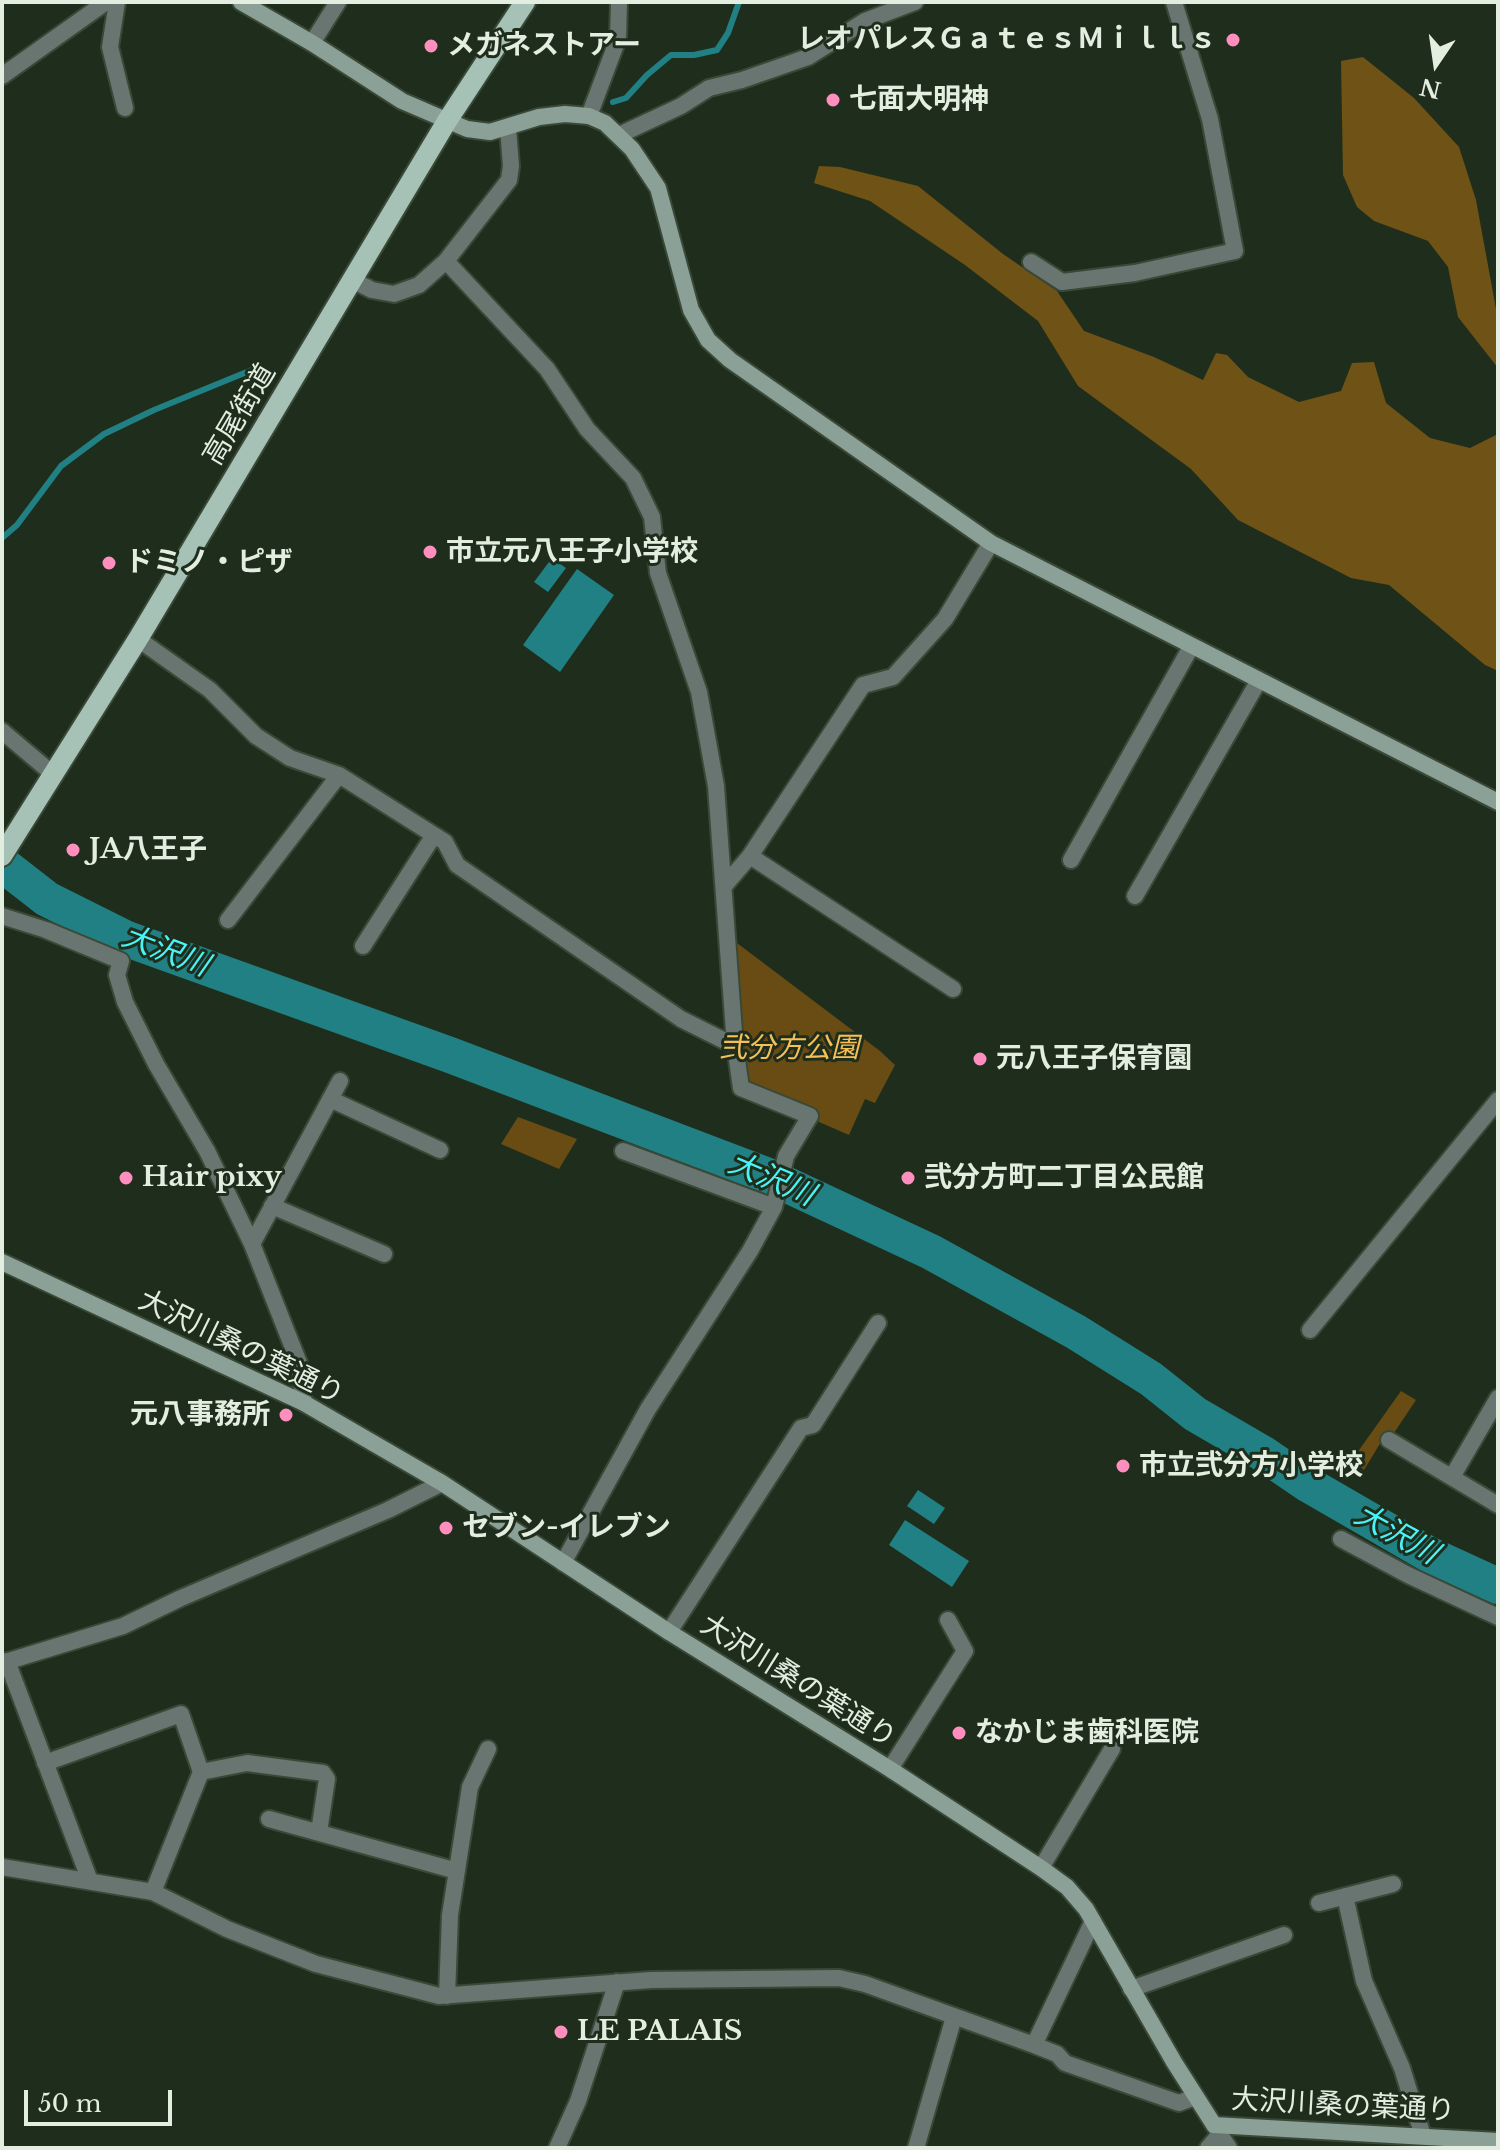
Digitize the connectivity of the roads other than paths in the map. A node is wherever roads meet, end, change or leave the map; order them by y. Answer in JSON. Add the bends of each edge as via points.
{"nodes":[{"id":1,"x":106,"y":2,"type":"edge"},
{"id":2,"x":117,"y":2,"type":"edge"},
{"id":3,"x":241,"y":2,"type":"edge"},
{"id":4,"x":338,"y":2,"type":"edge"},
{"id":5,"x":525,"y":2,"type":"edge"},
{"id":6,"x":619,"y":2,"type":"edge"},
{"id":7,"x":915,"y":2,"type":"edge"},
{"id":8,"x":1174,"y":2,"type":"edge"},
{"id":9,"x":312,"y":43,"type":"junction"},
{"id":10,"x":2,"y":76,"type":"edge"},
{"id":11,"x":125,"y":108,"type":"dead end"},
{"id":12,"x":589,"y":116,"type":"junction"},
{"id":13,"x":447,"y":121,"type":"junction"},
{"id":14,"x":508,"y":128,"type":"junction"},
{"id":15,"x":619,"y":135,"type":"junction"},
{"id":16,"x":446,"y":261,"type":"junction"},
{"id":17,"x":1031,"y":262,"type":"dead end"},
{"id":18,"x":354,"y":281,"type":"junction"},
{"id":19,"x":991,"y":543,"type":"junction"},
{"id":20,"x":138,"y":639,"type":"junction"},
{"id":21,"x":1191,"y":647,"type":"junction"},
{"id":22,"x":1258,"y":682,"type":"junction"},
{"id":23,"x":2,"y":731,"type":"edge"},
{"id":24,"x":54,"y":775,"type":"junction"},
{"id":25,"x":339,"y":775,"type":"junction"},
{"id":26,"x":1498,"y":802,"type":"edge"},
{"id":27,"x":434,"y":835,"type":"junction"},
{"id":28,"x":4,"y":849,"type":"edge"},
{"id":29,"x":750,"y":856,"type":"junction"},
{"id":30,"x":1071,"y":860,"type":"dead end"},
{"id":31,"x":725,"y":885,"type":"junction"},
{"id":32,"x":1135,"y":896,"type":"dead end"},
{"id":33,"x":2,"y":916,"type":"edge"},
{"id":34,"x":228,"y":920,"type":"dead end"},
{"id":35,"x":363,"y":946,"type":"dead end"},
{"id":36,"x":953,"y":989,"type":"dead end"},
{"id":37,"x":735,"y":1046,"type":"junction"},
{"id":38,"x":340,"y":1081,"type":"dead end"},
{"id":39,"x":330,"y":1099,"type":"junction"},
{"id":40,"x":1498,"y":1100,"type":"edge"},
{"id":41,"x":440,"y":1150,"type":"dead end"},
{"id":42,"x":623,"y":1151,"type":"dead end"},
{"id":43,"x":775,"y":1203,"type":"junction"},
{"id":44,"x":272,"y":1206,"type":"junction"},
{"id":45,"x":252,"y":1244,"type":"junction"},
{"id":46,"x":384,"y":1254,"type":"dead end"},
{"id":47,"x":3,"y":1265,"type":"edge"},
{"id":48,"x":878,"y":1323,"type":"dead end"},
{"id":49,"x":1310,"y":1330,"type":"dead end"},
{"id":50,"x":1498,"y":1398,"type":"edge"},
{"id":51,"x":304,"y":1403,"type":"junction"},
{"id":52,"x":1493,"y":1417,"type":"edge"},
{"id":53,"x":1389,"y":1440,"type":"dead end"},
{"id":54,"x":1452,"y":1477,"type":"junction"},
{"id":55,"x":442,"y":1483,"type":"junction"},
{"id":56,"x":1498,"y":1505,"type":"edge"},
{"id":57,"x":1341,"y":1539,"type":"dead end"},
{"id":58,"x":563,"y":1563,"type":"junction"},
{"id":59,"x":1498,"y":1617,"type":"edge"},
{"id":60,"x":948,"y":1620,"type":"dead end"},
{"id":61,"x":669,"y":1632,"type":"junction"},
{"id":62,"x":4,"y":1662,"type":"edge"},
{"id":63,"x":488,"y":1749,"type":"dead end"},
{"id":64,"x":1112,"y":1749,"type":"dead end"},
{"id":65,"x":45,"y":1763,"type":"junction"},
{"id":66,"x":890,"y":1769,"type":"junction"},
{"id":67,"x":201,"y":1772,"type":"junction"},
{"id":68,"x":269,"y":1819,"type":"dead end"},
{"id":69,"x":319,"y":1832,"type":"junction"},
{"id":70,"x":2,"y":1867,"type":"edge"},
{"id":71,"x":1041,"y":1868,"type":"junction"},
{"id":72,"x":457,"y":1871,"type":"junction"},
{"id":73,"x":90,"y":1881,"type":"junction"},
{"id":74,"x":1393,"y":1884,"type":"dead end"},
{"id":75,"x":153,"y":1892,"type":"junction"},
{"id":76,"x":1345,"y":1896,"type":"junction"},
{"id":77,"x":1319,"y":1903,"type":"dead end"},
{"id":78,"x":1093,"y":1921,"type":"junction"},
{"id":79,"x":1284,"y":1935,"type":"dead end"},
{"id":80,"x":617,"y":1982,"type":"junction"},
{"id":81,"x":1131,"y":1989,"type":"junction"},
{"id":82,"x":447,"y":1996,"type":"junction"},
{"id":83,"x":954,"y":2017,"type":"junction"},
{"id":84,"x":1034,"y":2045,"type":"junction"},
{"id":85,"x":1195,"y":2097,"type":"junction"},
{"id":86,"x":1221,"y":2136,"type":"edge"},
{"id":87,"x":1423,"y":2136,"type":"junction"},
{"id":88,"x":1498,"y":2141,"type":"edge"},
{"id":89,"x":557,"y":2148,"type":"edge"},
{"id":90,"x":916,"y":2148,"type":"edge"},
{"id":91,"x":1208,"y":2148,"type":"edge"}],
"edges":[{"from":1,"to":10,"type":"street"},
{"from":2,"to":11,"type":"street","via":[[110,47]]},
{"from":3,"to":9,"type":"street"},
{"from":4,"to":9,"type":"street"},
{"from":5,"to":13,"type":"main road","name":"高尾街道"},
{"from":6,"to":12,"type":"street","via":[[618,39]]},
{"from":7,"to":15,"type":"street","via":[[865,21],[808,57],[709,88]]},
{"from":8,"to":17,"type":"street","via":[[1210,119],[1235,251],[1135,273],[1062,282]]},
{"from":9,"to":13,"type":"street","via":[[402,101]]},
{"from":12,"to":14,"type":"street","via":[[539,117]]},
{"from":12,"to":15,"type":"street"},
{"from":13,"to":14,"type":"street","via":[[490,132]]},
{"from":13,"to":18,"type":"main road","name":"高尾街道"},
{"from":14,"to":16,"type":"street","via":[[509,180]]},
{"from":15,"to":19,"type":"street","via":[[658,188],[691,310],[708,340]]},
{"from":16,"to":18,"type":"street","via":[[419,285],[394,294]]},
{"from":16,"to":31,"type":"street","via":[[547,369],[587,429],[633,478],[652,517],[658,573],[699,692],[716,786]]},
{"from":18,"to":20,"type":"main road","name":"高尾街道"},
{"from":19,"to":21,"type":"street"},
{"from":19,"to":29,"type":"street","via":[[945,619],[893,677],[863,685]]},
{"from":20,"to":24,"type":"main road","name":"高尾街道"},
{"from":20,"to":25,"type":"street","via":[[210,690],[256,736],[290,758]]},
{"from":21,"to":22,"type":"street"},
{"from":21,"to":30,"type":"street"},
{"from":22,"to":26,"type":"street"},
{"from":22,"to":32,"type":"street"},
{"from":23,"to":24,"type":"street"},
{"from":24,"to":28,"type":"main road","name":"高尾街道"},
{"from":25,"to":27,"type":"street"},
{"from":25,"to":34,"type":"street"},
{"from":27,"to":35,"type":"street"},
{"from":27,"to":37,"type":"street","via":[[445,842],[457,865],[681,1019]]},
{"from":29,"to":31,"type":"street"},
{"from":29,"to":36,"type":"street"},
{"from":31,"to":37,"type":"street"},
{"from":33,"to":45,"type":"street","via":[[121,961],[117,975],[125,1002]]},
{"from":37,"to":43,"type":"street","via":[[741,1088],[810,1116],[786,1156]]},
{"from":38,"to":39,"type":"street"},
{"from":39,"to":41,"type":"street"},
{"from":39,"to":44,"type":"street"},
{"from":40,"to":49,"type":"street"},
{"from":42,"to":43,"type":"street"},
{"from":43,"to":58,"type":"street","via":[[648,1409]]},
{"from":44,"to":45,"type":"street"},
{"from":44,"to":46,"type":"street"},
{"from":45,"to":51,"type":"street","via":[[299,1363]]},
{"from":47,"to":51,"type":"street","name":"大沢川桑の葉通り"},
{"from":48,"to":61,"type":"street","via":[[813,1425],[801,1428]]},
{"from":50,"to":52,"type":"street"},
{"from":51,"to":55,"type":"street","name":"大沢川桑の葉通り"},
{"from":52,"to":54,"type":"street"},
{"from":53,"to":54,"type":"street"},
{"from":54,"to":56,"type":"street"},
{"from":55,"to":58,"type":"street","name":"大沢川桑の葉通り"},
{"from":55,"to":62,"type":"street","via":[[123,1626]]},
{"from":57,"to":59,"type":"street"},
{"from":58,"to":61,"type":"street","name":"大沢川桑の葉通り"},
{"from":60,"to":66,"type":"street","via":[[965,1651]]},
{"from":61,"to":66,"type":"street","name":"大沢川桑の葉通り"},
{"from":62,"to":65,"type":"street"},
{"from":63,"to":72,"type":"street","via":[[470,1787]]},
{"from":64,"to":71,"type":"street"},
{"from":65,"to":67,"type":"street","via":[[181,1714]]},
{"from":65,"to":73,"type":"street"},
{"from":66,"to":71,"type":"street","name":"大沢川桑の葉通り"},
{"from":67,"to":69,"type":"street","via":[[247,1763],[323,1773],[327,1779]]},
{"from":67,"to":75,"type":"street"},
{"from":68,"to":69,"type":"street"},
{"from":69,"to":72,"type":"street"},
{"from":70,"to":73,"type":"street"},
{"from":71,"to":78,"type":"street","name":"大沢川桑の葉通り","via":[[1067,1887]]},
{"from":72,"to":82,"type":"street"},
{"from":73,"to":75,"type":"street"},
{"from":74,"to":76,"type":"street"},
{"from":75,"to":82,"type":"street","via":[[316,1964]]},
{"from":76,"to":77,"type":"street"},
{"from":76,"to":87,"type":"street","via":[[1364,1981],[1402,2068]]},
{"from":78,"to":81,"type":"street","name":"大沢川桑の葉通り"},
{"from":78,"to":84,"type":"street"},
{"from":79,"to":81,"type":"street"},
{"from":80,"to":82,"type":"street"},
{"from":80,"to":83,"type":"street","via":[[839,1978]]},
{"from":80,"to":89,"type":"street"},
{"from":81,"to":85,"type":"street","name":"大沢川桑の葉通り"},
{"from":83,"to":84,"type":"street"},
{"from":83,"to":90,"type":"street"},
{"from":84,"to":85,"type":"street","via":[[1065,2063],[1179,2103]]},
{"from":85,"to":86,"type":"street","name":"大沢川桑の葉通り"},
{"from":86,"to":87,"type":"street","name":"大沢川桑の葉通り"},
{"from":86,"to":91,"type":"street"},
{"from":87,"to":88,"type":"street","name":"大沢川桑の葉通り"}]}
